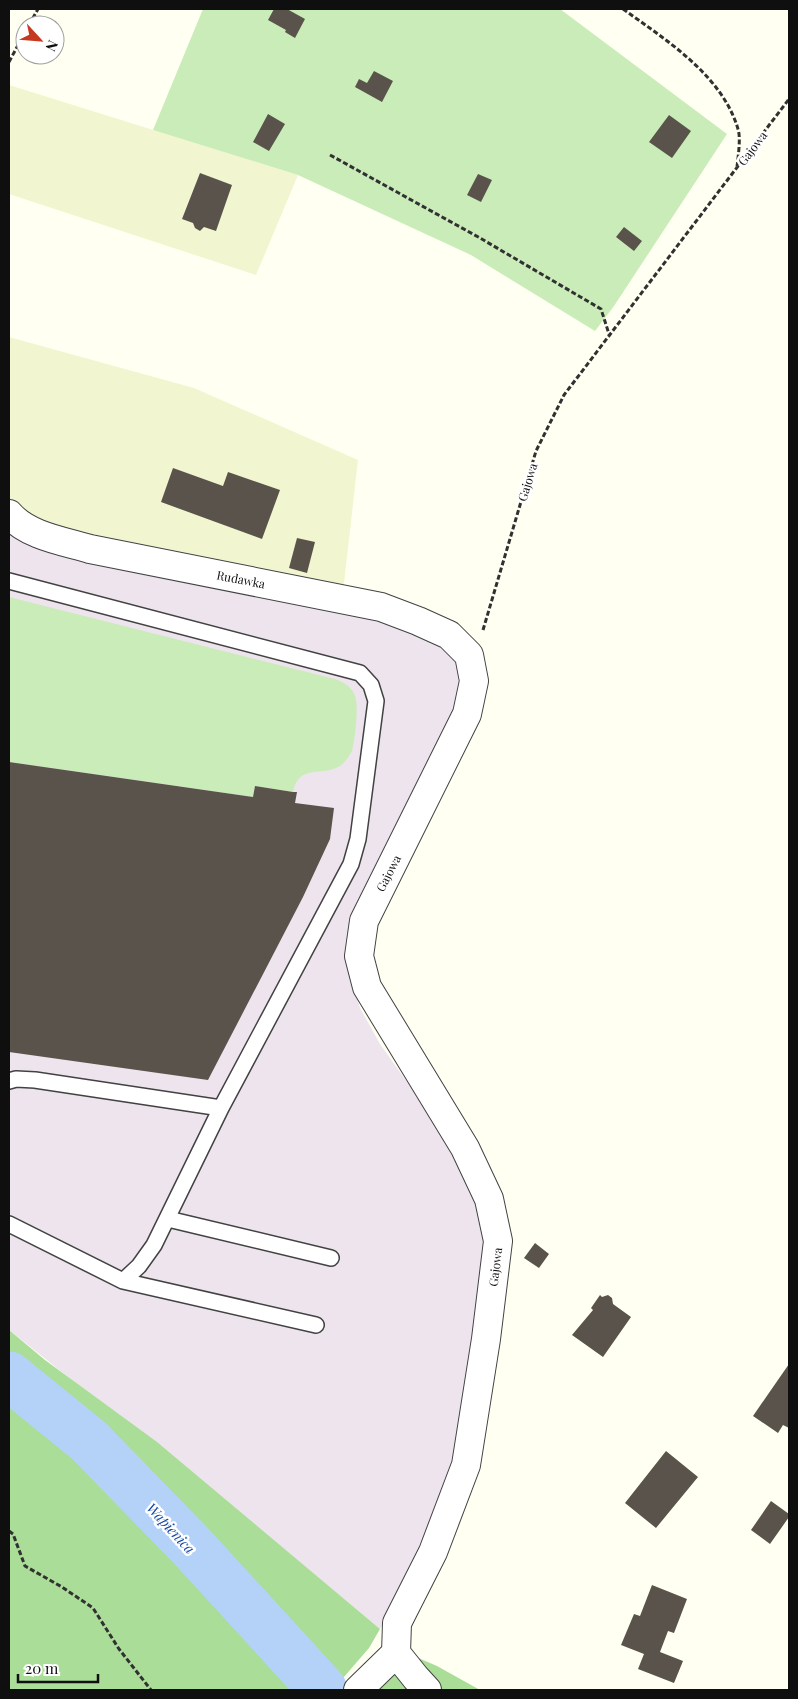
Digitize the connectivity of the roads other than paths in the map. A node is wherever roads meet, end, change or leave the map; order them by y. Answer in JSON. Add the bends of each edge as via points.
{"nodes":[{"id":1,"x":9,"y":514,"type":"edge"},
{"id":2,"x":9,"y":581,"type":"edge"},
{"id":3,"x":469,"y":655,"type":"joint"},
{"id":4,"x":9,"y":1082,"type":"edge"},
{"id":5,"x":221,"y":1108,"type":"junction"},
{"id":6,"x":168,"y":1220,"type":"junction"},
{"id":7,"x":9,"y":1224,"type":"edge"},
{"id":8,"x":331,"y":1258,"type":"dead end"},
{"id":9,"x":123,"y":1281,"type":"junction"},
{"id":10,"x":316,"y":1325,"type":"dead end"},
{"id":11,"x":396,"y":1653,"type":"junction"},
{"id":12,"x":358,"y":1690,"type":"edge"},
{"id":13,"x":427,"y":1690,"type":"edge"}],
"edges":[{"from":1,"to":3,"type":"street","name":"Rudawka","via":[[17,523],[90,550],[381,607],[448,634]]},
{"from":2,"to":5,"type":"lane","via":[[360,674],[371,685],[376,701],[358,839],[351,864]]},
{"from":3,"to":11,"type":"street","name":"Gajowa","via":[[474,681],[467,714],[364,921],[359,956],[367,987],[465,1148],[488,1199],[498,1240],[466,1465],[433,1552],[397,1623]]},
{"from":4,"to":5,"type":"lane","via":[[35,1080]]},
{"from":5,"to":6,"type":"lane"},
{"from":6,"to":8,"type":"lane"},
{"from":6,"to":9,"type":"lane","via":[[139,1266]]},
{"from":7,"to":9,"type":"lane"},
{"from":9,"to":10,"type":"lane"},
{"from":11,"to":12,"type":"street"},
{"from":11,"to":13,"type":"street"}]}
